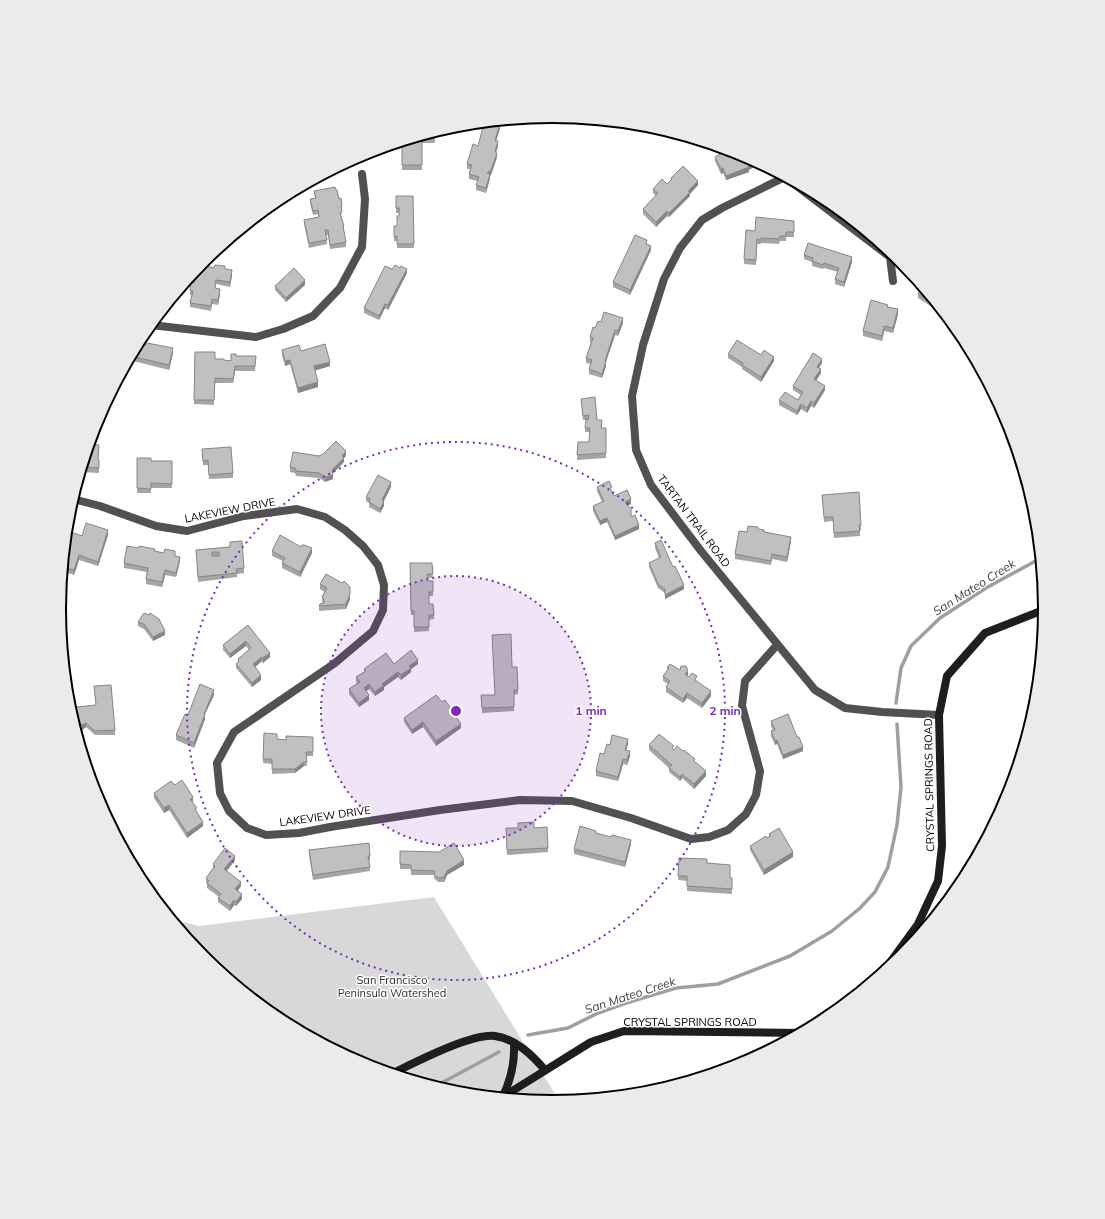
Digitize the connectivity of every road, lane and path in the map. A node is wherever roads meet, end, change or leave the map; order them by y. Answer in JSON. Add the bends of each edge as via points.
{"nodes":[{"id":1,"x":362,"y":174,"type":"dead end"},
{"id":2,"x":780,"y":179,"type":"edge"},
{"id":3,"x":816,"y":200,"type":"edge"},
{"id":4,"x":873,"y":244,"type":"edge"},
{"id":5,"x":890,"y":259,"type":"edge"},
{"id":6,"x":893,"y":281,"type":"dead end"},
{"id":7,"x":158,"y":326,"type":"edge"},
{"id":8,"x":79,"y":500,"type":"edge"},
{"id":9,"x":1039,"y":612,"type":"edge"},
{"id":10,"x":777,"y":645,"type":"junction"},
{"id":11,"x":939,"y":715,"type":"junction"},
{"id":12,"x":894,"y":956,"type":"edge"},
{"id":13,"x":792,"y":1033,"type":"edge"},
{"id":14,"x":514,"y":1043,"type":"junction"},
{"id":15,"x":545,"y":1070,"type":"junction"},
{"id":16,"x":399,"y":1071,"type":"edge"},
{"id":17,"x":504,"y":1093,"type":"edge"},
{"id":18,"x":508,"y":1094,"type":"edge"}],
"edges":[{"from":1,"to":7,"type":"street","via":[[365,199],[362,247],[340,288],[314,316],[256,337]]},
{"from":2,"to":10,"type":"street","name":"TARTAN TRAIL ROAD","via":[[702,220],[680,248],[664,279],[643,345],[632,396],[636,450],[651,485]]},
{"from":3,"to":4,"type":"street"},
{"from":5,"to":6,"type":"street"},
{"from":8,"to":10,"type":"street","name":"LAKEVIEW DRIVE","via":[[156,526],[186,531],[244,516],[298,509],[325,517],[345,530],[363,546],[378,565],[384,585],[383,610],[372,631],[335,663],[234,732],[217,763],[220,793],[229,811],[247,828],[266,835],[299,833],[520,800],[572,801],[691,839],[709,837],[728,830],[746,814],[756,795],[760,771],[742,706],[745,681]]},
{"from":9,"to":11,"type":"main road","name":"CRYSTAL SPRINGS ROAD","via":[[985,633],[947,676]]},
{"from":10,"to":11,"type":"street","name":"TARTAN TRAIL ROAD","via":[[815,690],[845,708]]},
{"from":11,"to":12,"type":"main road","name":"CRYSTAL SPRINGS ROAD","via":[[942,846],[938,881],[918,924]]},
{"from":13,"to":15,"type":"main road","name":"CRYSTAL SPRINGS ROAD","via":[[624,1031],[591,1042]]},
{"from":14,"to":15,"type":"main road","via":[[529,1053]]},
{"from":14,"to":16,"type":"main road","via":[[494,1036],[475,1038]]},
{"from":14,"to":17,"type":"main road","via":[[512,1071]]},
{"from":15,"to":18,"type":"main road","name":"CRYSTAL SPRINGS ROAD"}]}
